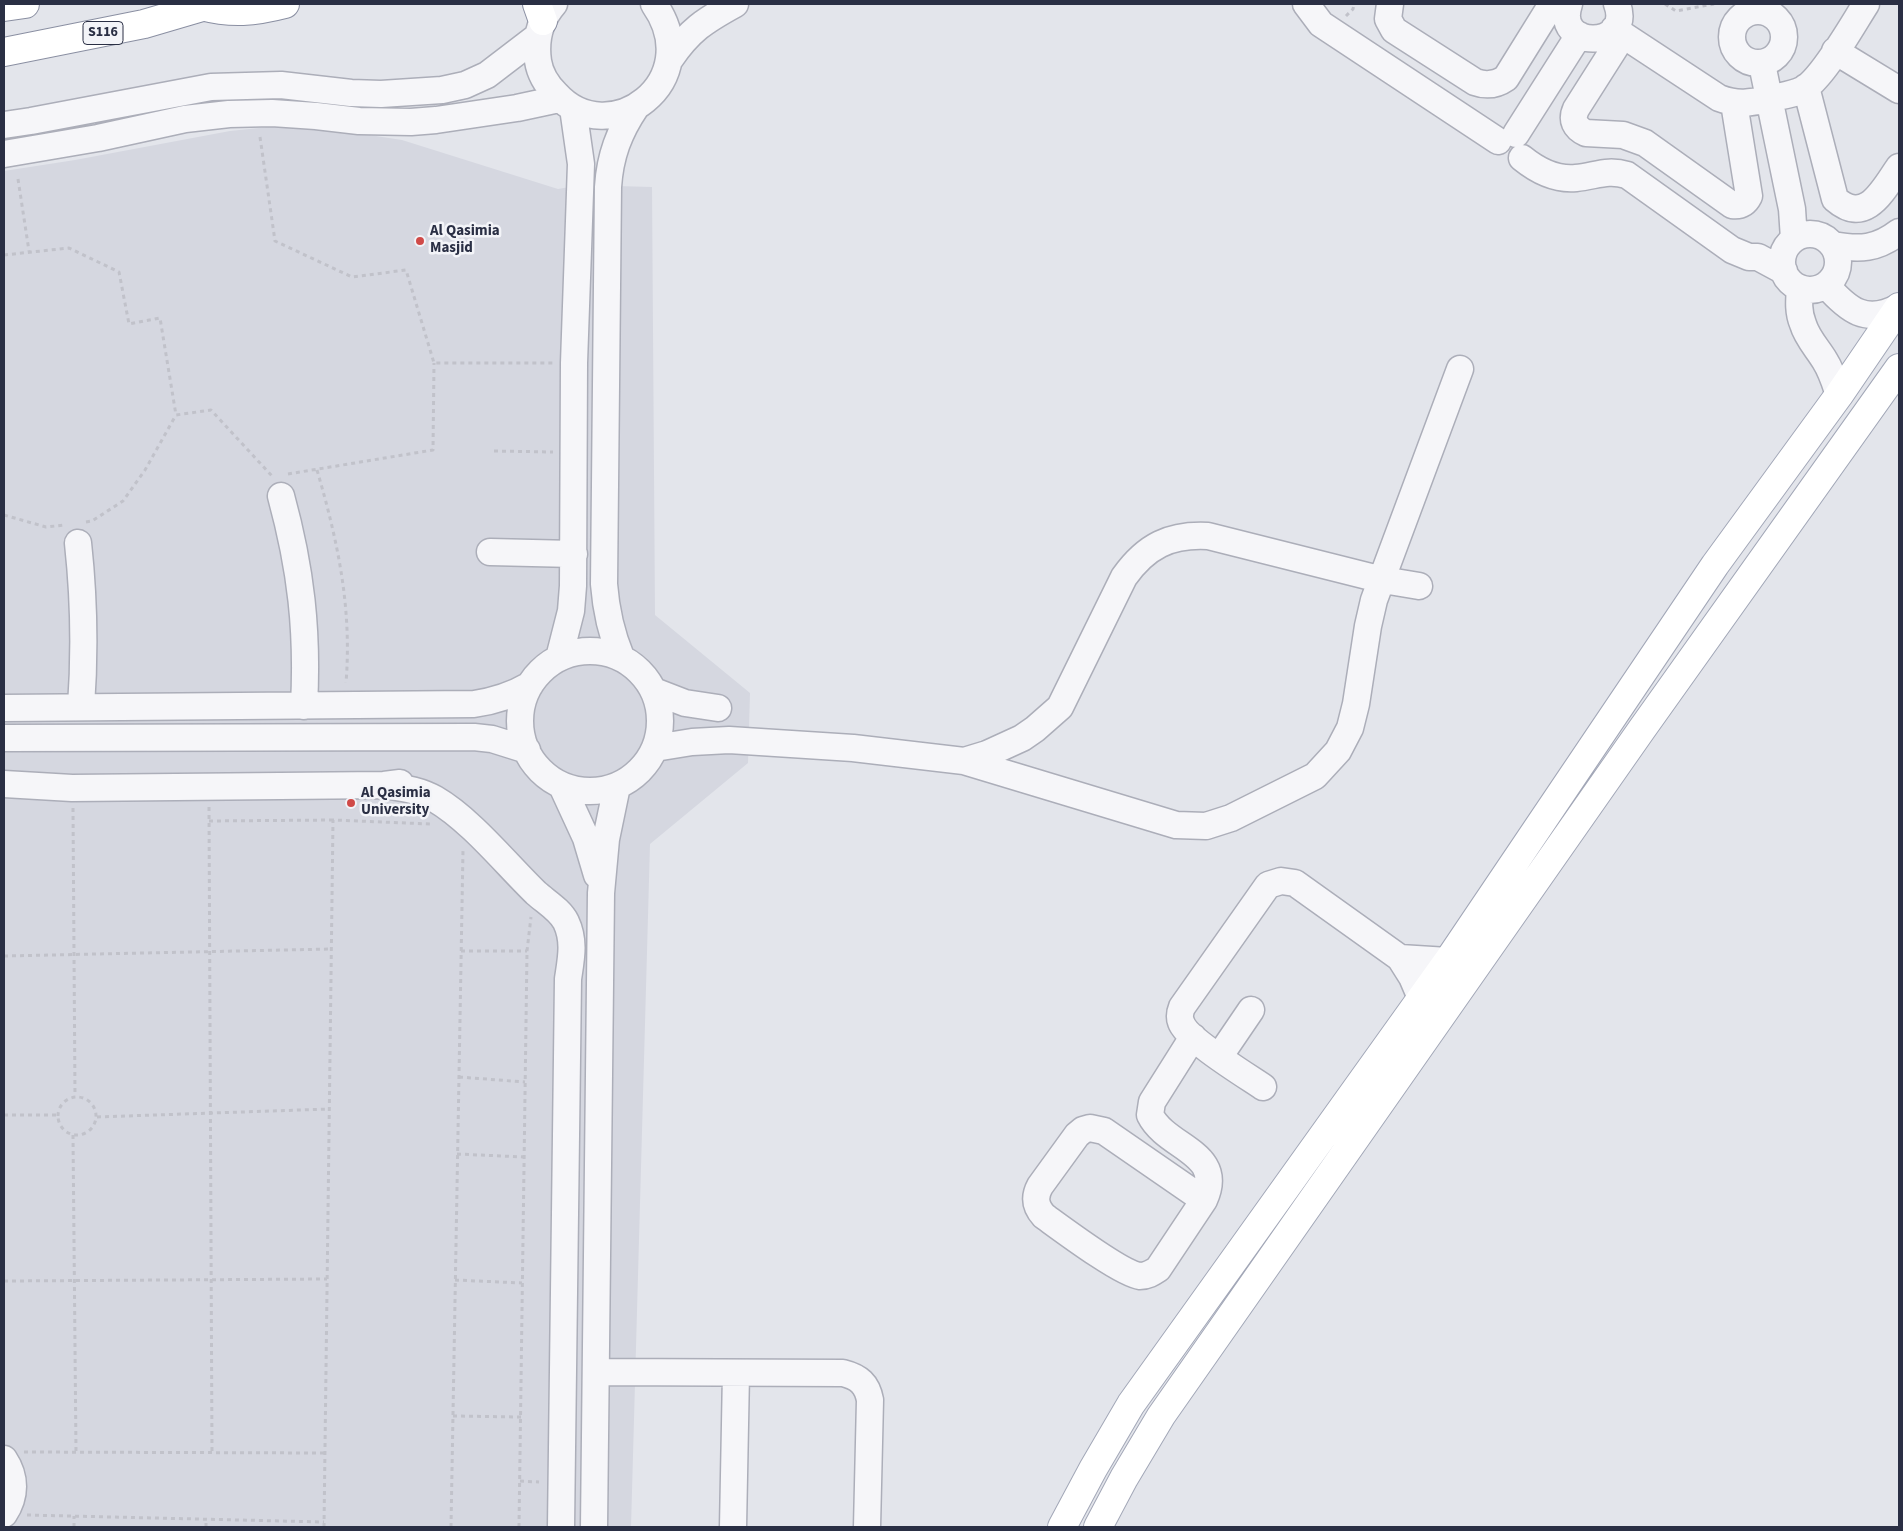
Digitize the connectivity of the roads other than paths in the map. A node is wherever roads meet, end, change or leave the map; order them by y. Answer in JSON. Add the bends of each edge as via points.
{"nodes":[{"id":1,"x":25,"y":4,"type":"edge"},
{"id":2,"x":285,"y":4,"type":"edge"},
{"id":3,"x":654,"y":4,"type":"edge"},
{"id":4,"x":734,"y":4,"type":"edge"},
{"id":5,"x":1306,"y":4,"type":"edge"},
{"id":6,"x":1390,"y":4,"type":"edge"},
{"id":7,"x":1617,"y":4,"type":"edge"},
{"id":8,"x":1866,"y":4,"type":"edge"},
{"id":9,"x":206,"y":5,"type":"edge"},
{"id":10,"x":4,"y":7,"type":"edge"},
{"id":11,"x":1559,"y":7,"type":"edge"},
{"id":12,"x":543,"y":16,"type":"edge"},
{"id":13,"x":1618,"y":32,"type":"junction"},
{"id":14,"x":1579,"y":36,"type":"junction"},
{"id":15,"x":1835,"y":51,"type":"junction"},
{"id":16,"x":4,"y":52,"type":"edge"},
{"id":17,"x":670,"y":59,"type":"junction"},
{"id":18,"x":1762,"y":64,"type":"dead end"},
{"id":19,"x":1806,"y":87,"type":"junction"},
{"id":20,"x":1899,"y":90,"type":"edge"},
{"id":21,"x":1769,"y":98,"type":"junction"},
{"id":22,"x":566,"y":103,"type":"junction"},
{"id":23,"x":1734,"y":103,"type":"junction"},
{"id":24,"x":636,"y":107,"type":"junction"},
{"id":25,"x":4,"y":125,"type":"edge"},
{"id":26,"x":1512,"y":145,"type":"junction"},
{"id":27,"x":4,"y":154,"type":"edge"},
{"id":28,"x":1899,"y":167,"type":"edge"},
{"id":29,"x":1899,"y":232,"type":"edge"},
{"id":30,"x":1809,"y":260,"type":"junction"},
{"id":31,"x":1899,"y":307,"type":"edge"},
{"id":32,"x":1899,"y":368,"type":"edge"},
{"id":33,"x":1460,"y":369,"type":"dead end"},
{"id":34,"x":1839,"y":394,"type":"junction"},
{"id":35,"x":281,"y":496,"type":"dead end"},
{"id":36,"x":78,"y":530,"type":"road end"},
{"id":37,"x":490,"y":552,"type":"dead end"},
{"id":38,"x":574,"y":554,"type":"junction"},
{"id":39,"x":1383,"y":580,"type":"junction"},
{"id":40,"x":1419,"y":586,"type":"dead end"},
{"id":41,"x":620,"y":657,"type":"junction"},
{"id":42,"x":559,"y":658,"type":"junction"},
{"id":43,"x":530,"y":686,"type":"junction"},
{"id":44,"x":654,"y":692,"type":"junction"},
{"id":45,"x":304,"y":706,"type":"junction"},
{"id":46,"x":80,"y":707,"type":"junction"},
{"id":47,"x":4,"y":708,"type":"edge"},
{"id":48,"x":718,"y":708,"type":"dead end"},
{"id":49,"x":4,"y":738,"type":"edge"},
{"id":50,"x":655,"y":748,"type":"junction"},
{"id":51,"x":527,"y":750,"type":"junction"},
{"id":52,"x":964,"y":761,"type":"junction"},
{"id":53,"x":4,"y":784,"type":"edge"},
{"id":54,"x":562,"y":786,"type":"junction"},
{"id":55,"x":617,"y":786,"type":"junction"},
{"id":56,"x":72,"y":788,"type":"junction"},
{"id":57,"x":4,"y":798,"type":"edge"},
{"id":58,"x":601,"y":893,"type":"junction"},
{"id":59,"x":1400,"y":958,"type":"junction"},
{"id":60,"x":1448,"y":961,"type":"junction"},
{"id":61,"x":1421,"y":998,"type":"junction"},
{"id":62,"x":1251,"y":1010,"type":"dead end"},
{"id":63,"x":1193,"y":1037,"type":"junction"},
{"id":64,"x":1220,"y":1057,"type":"junction"},
{"id":65,"x":1263,"y":1087,"type":"dead end"},
{"id":66,"x":1204,"y":1200,"type":"junction"},
{"id":67,"x":596,"y":1372,"type":"junction"},
{"id":68,"x":736,"y":1373,"type":"junction"},
{"id":69,"x":13,"y":1455,"type":"edge"},
{"id":70,"x":13,"y":1514,"type":"edge"},
{"id":71,"x":560,"y":1527,"type":"edge"},
{"id":72,"x":594,"y":1527,"type":"edge"},
{"id":73,"x":733,"y":1527,"type":"edge"},
{"id":74,"x":867,"y":1527,"type":"edge"},
{"id":75,"x":1062,"y":1527,"type":"edge"},
{"id":76,"x":1098,"y":1527,"type":"edge"}],
"edges":[{"from":1,"to":10,"type":"main road"},
{"from":2,"to":9,"type":"main road","via":[[245,12],[217,10]]},
{"from":3,"to":17,"type":"street","via":[[668,29]]},
{"from":4,"to":17,"type":"street","via":[[690,32]]},
{"from":5,"to":26,"type":"street","via":[[1321,24]]},
{"from":6,"to":11,"type":"street","via":[[1388,19],[1394,30],[1475,82],[1487,85],[1506,78]]},
{"from":7,"to":13,"type":"street"},
{"from":8,"to":15,"type":"street"},
{"from":9,"to":16,"type":"main road","number":"S116","via":[[144,24]]},
{"from":11,"to":14,"type":"street"},
{"from":12,"to":22,"type":"street","via":[[537,50],[539,63],[547,82]]},
{"from":12,"to":25,"type":"street","via":[[487,75],[465,85],[442,90],[381,94],[281,85],[210,87]]},
{"from":13,"to":14,"type":"street","via":[[1594,40]]},
{"from":13,"to":23,"type":"street","via":[[1719,98]]},
{"from":13,"to":23,"type":"street","via":[[1576,109],[1574,121],[1581,131],[1623,135],[1645,142],[1737,206],[1747,201],[1749,196]]},
{"from":14,"to":26,"type":"street"},
{"from":15,"to":19,"type":"street","via":[[1817,78]]},
{"from":15,"to":20,"type":"street"},
{"from":17,"to":24,"type":"street","via":[[658,87]]},
{"from":18,"to":21,"type":"street"},
{"from":19,"to":21,"type":"street"},
{"from":19,"to":28,"type":"street","via":[[1835,198],[1841,204],[1857,209],[1872,204]]},
{"from":21,"to":23,"type":"street"},
{"from":21,"to":30,"type":"street","via":[[1792,209]]},
{"from":22,"to":24,"type":"street","via":[[588,114],[604,115]]},
{"from":22,"to":27,"type":"street","via":[[411,122],[272,113],[229,114],[185,119]]},
{"from":22,"to":38,"type":"street","via":[[581,164],[574,363]]},
{"from":24,"to":41,"type":"street","via":[[616,145],[608,187],[604,584],[606,609]]},
{"from":26,"to":30,"type":"street","via":[[1534,168],[1562,178],[1608,172],[1627,175],[1732,250],[1749,257]]},
{"from":29,"to":30,"type":"street","via":[[1879,244]]},
{"from":30,"to":31,"type":"street","via":[[1840,301],[1856,312],[1876,315]]},
{"from":30,"to":34,"type":"street","via":[[1800,313],[1807,335],[1826,363]]},
{"from":31,"to":34,"type":"main road"},
{"from":32,"to":76,"type":"main road","via":[[1161,1416]]},
{"from":33,"to":39,"type":"street"},
{"from":34,"to":60,"type":"main road","via":[[1715,565]]},
{"from":35,"to":45,"type":"street","via":[[291,530],[303,600],[306,652]]},
{"from":36,"to":46,"type":"street","via":[[84,641]]},
{"from":37,"to":38,"type":"street"},
{"from":38,"to":42,"type":"street","via":[[571,610]]},
{"from":39,"to":40,"type":"street"},
{"from":39,"to":52,"type":"street","via":[[1208,536],[1180,536],[1167,540],[1144,554],[1124,577],[1060,707],[1022,738]]},
{"from":39,"to":52,"type":"street","via":[[1368,626],[1350,728],[1338,751],[1314,776],[1231,818],[1206,826],[1176,825]]},
{"from":41,"to":42,"type":"street","via":[[590,651]]},
{"from":41,"to":44,"type":"street","via":[[640,671]]},
{"from":42,"to":43,"type":"street"},
{"from":43,"to":45,"type":"street","via":[[494,702],[474,704]]},
{"from":43,"to":51,"type":"street","via":[[520,724]]},
{"from":44,"to":48,"type":"street","via":[[686,703]]},
{"from":44,"to":50,"type":"street","via":[[660,720]]},
{"from":45,"to":46,"type":"street"},
{"from":46,"to":47,"type":"street"},
{"from":49,"to":51,"type":"street","via":[[474,737]]},
{"from":50,"to":52,"type":"street","via":[[730,740],[853,748]]},
{"from":50,"to":55,"type":"street","via":[[640,771]]},
{"from":51,"to":54,"type":"street","via":[[541,771]]},
{"from":53,"to":56,"type":"street"},
{"from":54,"to":55,"type":"street","via":[[580,791],[599,791]]},
{"from":54,"to":58,"type":"street","via":[[586,838]]},
{"from":55,"to":58,"type":"street","via":[[606,839]]},
{"from":56,"to":57,"type":"street"},
{"from":56,"to":71,"type":"street","via":[[384,785],[422,781],[439,788],[451,798],[531,901],[559,930],[568,979]]},
{"from":58,"to":67,"type":"street"},
{"from":59,"to":60,"type":"street"},
{"from":59,"to":61,"type":"street"},
{"from":59,"to":63,"type":"street","via":[[1294,883],[1275,882],[1263,890],[1182,1007],[1181,1023]]},
{"from":60,"to":61,"type":"main road"},
{"from":61,"to":75,"type":"main road","via":[[1131,1404]]},
{"from":62,"to":64,"type":"street"},
{"from":63,"to":64,"type":"street"},
{"from":63,"to":66,"type":"street","via":[[1152,1102],[1150,1115],[1159,1127],[1207,1167],[1210,1178]]},
{"from":64,"to":65,"type":"street"},
{"from":66,"to":66,"type":"street","via":[[1158,1269],[1142,1276],[1123,1270],[1044,1216],[1038,1210],[1036,1193],[1077,1134],[1090,1128],[1104,1131]]},
{"from":67,"to":68,"type":"street"},
{"from":67,"to":72,"type":"street"},
{"from":68,"to":73,"type":"street"},
{"from":68,"to":74,"type":"street","via":[[844,1373],[864,1384],[870,1400]]},
{"from":69,"to":70,"type":"street","via":[[10,1470],[14,1482],[10,1505]]}]}
